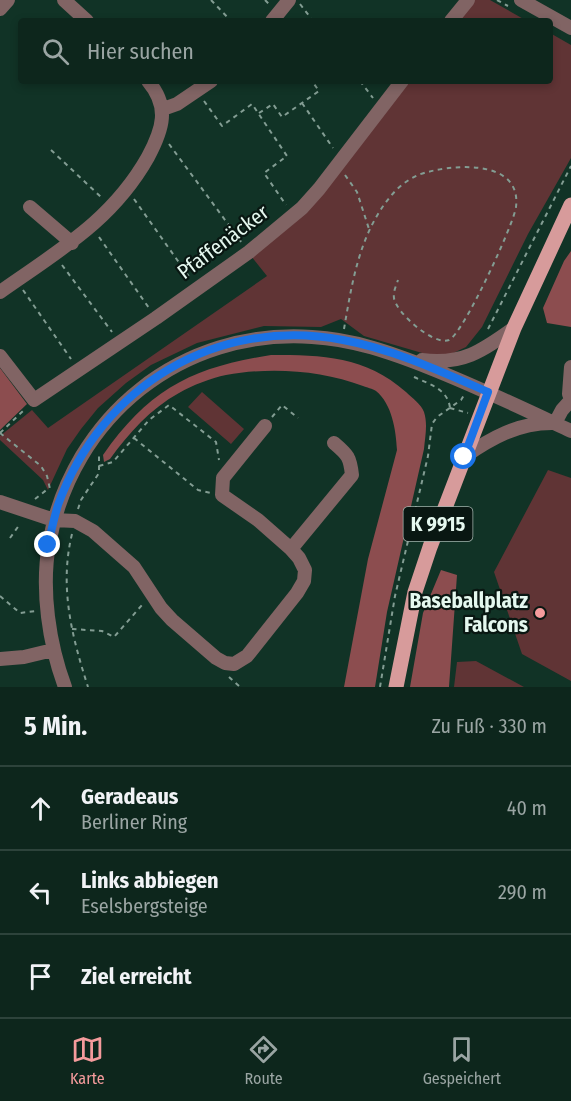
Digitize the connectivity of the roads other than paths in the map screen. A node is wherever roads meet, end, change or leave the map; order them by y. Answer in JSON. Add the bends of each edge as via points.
{"nodes":[{"id":1,"x":8,"y":0,"type":"edge"},
{"id":2,"x":64,"y":0,"type":"edge"},
{"id":3,"x":289,"y":0,"type":"edge"},
{"id":4,"x":468,"y":0,"type":"edge"},
{"id":5,"x":521,"y":0,"type":"edge"},
{"id":6,"x":0,"y":9,"type":"edge"},
{"id":7,"x":84,"y":18,"type":"edge"},
{"id":8,"x":274,"y":18,"type":"edge"},
{"id":9,"x":453,"y":18,"type":"edge"},
{"id":10,"x":571,"y":28,"type":"edge"},
{"id":11,"x":151,"y":84,"type":"edge"},
{"id":12,"x":206,"y":84,"type":"edge"},
{"id":13,"x":400,"y":84,"type":"edge"},
{"id":14,"x":163,"y":109,"type":"junction"},
{"id":15,"x":571,"y":205,"type":"edge"},
{"id":16,"x":30,"y":207,"type":"dead end"},
{"id":17,"x":72,"y":243,"type":"junction"},
{"id":18,"x":0,"y":292,"type":"edge"},
{"id":19,"x":514,"y":328,"type":"junction"},
{"id":20,"x":0,"y":356,"type":"edge"},
{"id":21,"x":399,"y":356,"type":"junction"},
{"id":22,"x":571,"y":367,"type":"edge"},
{"id":23,"x":488,"y":392,"type":"junction"},
{"id":24,"x":571,"y":399,"type":"edge"},
{"id":25,"x":555,"y":423,"type":"junction"},
{"id":26,"x":265,"y":426,"type":"road end"},
{"id":27,"x":571,"y":431,"type":"edge"},
{"id":28,"x":334,"y":443,"type":"dead end"},
{"id":29,"x":464,"y":457,"type":"junction"},
{"id":30,"x":0,"y":502,"type":"edge"},
{"id":31,"x":54,"y":520,"type":"junction"},
{"id":32,"x":291,"y":549,"type":"junction"},
{"id":33,"x":54,"y":650,"type":"junction"},
{"id":34,"x":0,"y":659,"type":"edge"},
{"id":35,"x":64,"y":687,"type":"edge"},
{"id":36,"x":396,"y":687,"type":"edge"}],
"edges":[{"from":1,"to":6,"type":"street"},
{"from":2,"to":7,"type":"street"},
{"from":3,"to":8,"type":"street"},
{"from":4,"to":9,"type":"street"},
{"from":5,"to":10,"type":"street"},
{"from":11,"to":14,"type":"street"},
{"from":12,"to":14,"type":"street"},
{"from":13,"to":20,"type":"street","name":"Pfaffenäcker","via":[[309,201],[249,252],[156,318],[34,400]]},
{"from":14,"to":17,"type":"street","via":[[160,132],[127,190]]},
{"from":15,"to":19,"type":"main road","number":"K 9915"},
{"from":16,"to":17,"type":"street"},
{"from":17,"to":18,"type":"street"},
{"from":19,"to":21,"type":"street","via":[[488,347],[462,359],[437,362]]},
{"from":19,"to":23,"type":"main road","number":"K 9915"},
{"from":21,"to":23,"type":"street"},
{"from":21,"to":31,"type":"street","via":[[342,340],[301,336],[249,339],[172,367],[118,407],[85,452]]},
{"from":22,"to":24,"type":"street"},
{"from":23,"to":25,"type":"street"},
{"from":23,"to":29,"type":"main road","number":"K 9915"},
{"from":24,"to":25,"type":"street"},
{"from":25,"to":27,"type":"street"},
{"from":25,"to":29,"type":"street","via":[[510,430]]},
{"from":26,"to":32,"type":"street","via":[[223,478],[222,495]]},
{"from":28,"to":32,"type":"street","via":[[350,459],[352,475]]},
{"from":29,"to":36,"type":"main road","number":"K 9915","via":[[415,592]]},
{"from":30,"to":31,"type":"street"},
{"from":31,"to":32,"type":"street","via":[[75,521],[93,531],[134,567],[161,608],[182,630],[216,658],[230,664],[247,656],[304,581],[305,570]]},
{"from":31,"to":33,"type":"street","via":[[46,569]]},
{"from":33,"to":34,"type":"street"},
{"from":33,"to":35,"type":"street"}]}
